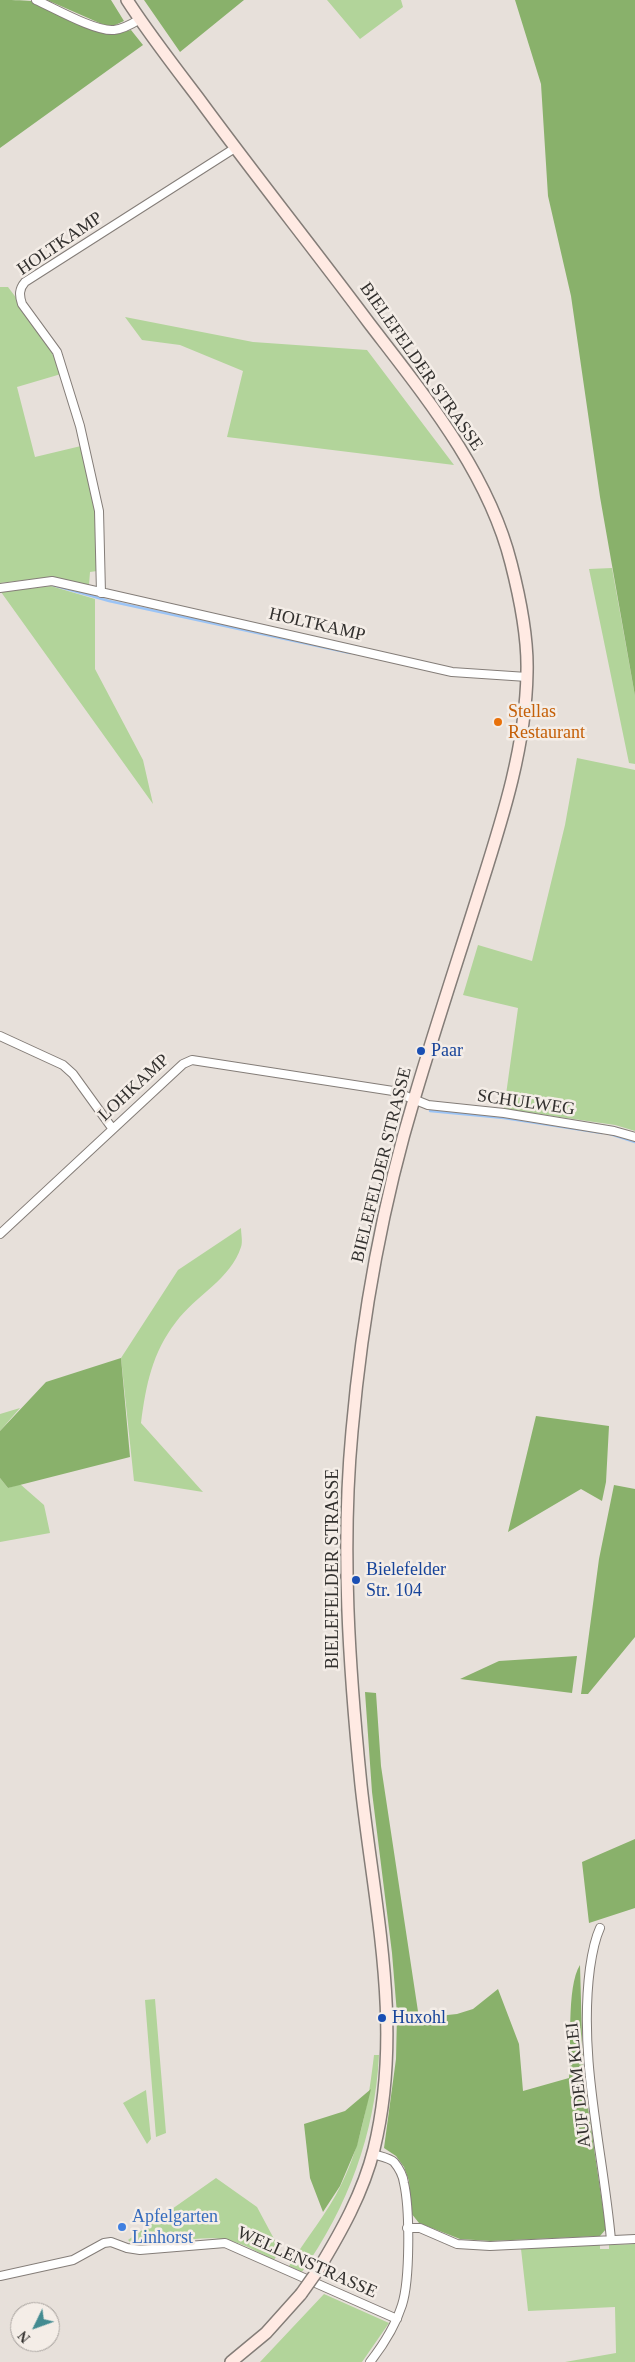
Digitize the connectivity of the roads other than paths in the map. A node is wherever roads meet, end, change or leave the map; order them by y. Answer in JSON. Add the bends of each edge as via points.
{"nodes":[{"id":1,"x":36,"y":0,"type":"edge"},
{"id":2,"x":127,"y":0,"type":"edge"},
{"id":3,"x":140,"y":19,"type":"junction"},
{"id":4,"x":234,"y":148,"type":"junction"},
{"id":5,"x":0,"y":588,"type":"edge"},
{"id":6,"x":100,"y":592,"type":"junction"},
{"id":7,"x":527,"y":677,"type":"junction"},
{"id":8,"x":0,"y":1036,"type":"edge"},
{"id":9,"x":414,"y":1099,"type":"junction"},
{"id":10,"x":112,"y":1128,"type":"junction"},
{"id":11,"x":635,"y":1138,"type":"edge"},
{"id":12,"x":0,"y":1234,"type":"edge"},
{"id":13,"x":600,"y":1928,"type":"dead end"},
{"id":14,"x":373,"y":2154,"type":"junction"},
{"id":15,"x":407,"y":2228,"type":"junction"},
{"id":16,"x":635,"y":2239,"type":"edge"},
{"id":17,"x":611,"y":2240,"type":"junction"},
{"id":18,"x":0,"y":2276,"type":"edge"},
{"id":19,"x":397,"y":2319,"type":"junction"},
{"id":20,"x":231,"y":2362,"type":"edge"},
{"id":21,"x":370,"y":2362,"type":"edge"}],
"edges":[{"from":1,"to":3,"type":"street","via":[[102,29],[114,30]]},
{"from":2,"to":3,"type":"main road","name":"BIELEFELDER STRASSE"},
{"from":3,"to":4,"type":"main road","name":"BIELEFELDER STRASSE"},
{"from":4,"to":6,"type":"street","name":"HOLTKAMP","via":[[20,287],[22,304],[57,352],[80,426],[99,511]]},
{"from":4,"to":7,"type":"main road","name":"BIELEFELDER STRASSE","via":[[411,378],[461,450],[484,492],[509,556],[521,608]]},
{"from":5,"to":6,"type":"street","name":"HOLTKAMP","via":[[52,581]]},
{"from":6,"to":7,"type":"street","name":"HOLTKAMP","via":[[452,672]]},
{"from":7,"to":9,"type":"main road","name":"BIELEFELDER STRASSE","via":[[520,742],[506,809]]},
{"from":8,"to":10,"type":"street","via":[[63,1065]]},
{"from":9,"to":10,"type":"street","name":"LOHKAMP","via":[[394,1091],[192,1060],[182,1064]]},
{"from":9,"to":11,"type":"street","name":"SCHULWEG","via":[[428,1105],[504,1113],[614,1131]]},
{"from":9,"to":14,"type":"main road","name":"BIELEFELDER STRASSE","via":[[390,1188],[366,1307],[351,1435],[347,1522],[352,1694],[384,1954],[388,2017],[388,2059]]},
{"from":10,"to":12,"type":"street","name":"LOHKAMP"},
{"from":13,"to":17,"type":"street","name":"AUF DEM KLEI","via":[[595,1938],[587,1991],[587,2048]]},
{"from":14,"to":15,"type":"street","via":[[393,2161],[401,2173]]},
{"from":14,"to":20,"type":"main road","name":"BIELEFELDER STRASSE","bridge":true,"via":[[346,2224],[318,2270],[266,2333]]},
{"from":15,"to":17,"type":"street","via":[[420,2228],[457,2244],[490,2246]]},
{"from":15,"to":19,"type":"street","via":[[406,2286]]},
{"from":16,"to":17,"type":"street"},
{"from":18,"to":19,"type":"street","name":"WELLENSTRASSE","via":[[73,2260],[104,2243],[140,2250],[225,2243]]},
{"from":19,"to":21,"type":"street","via":[[388,2339]]}]}
